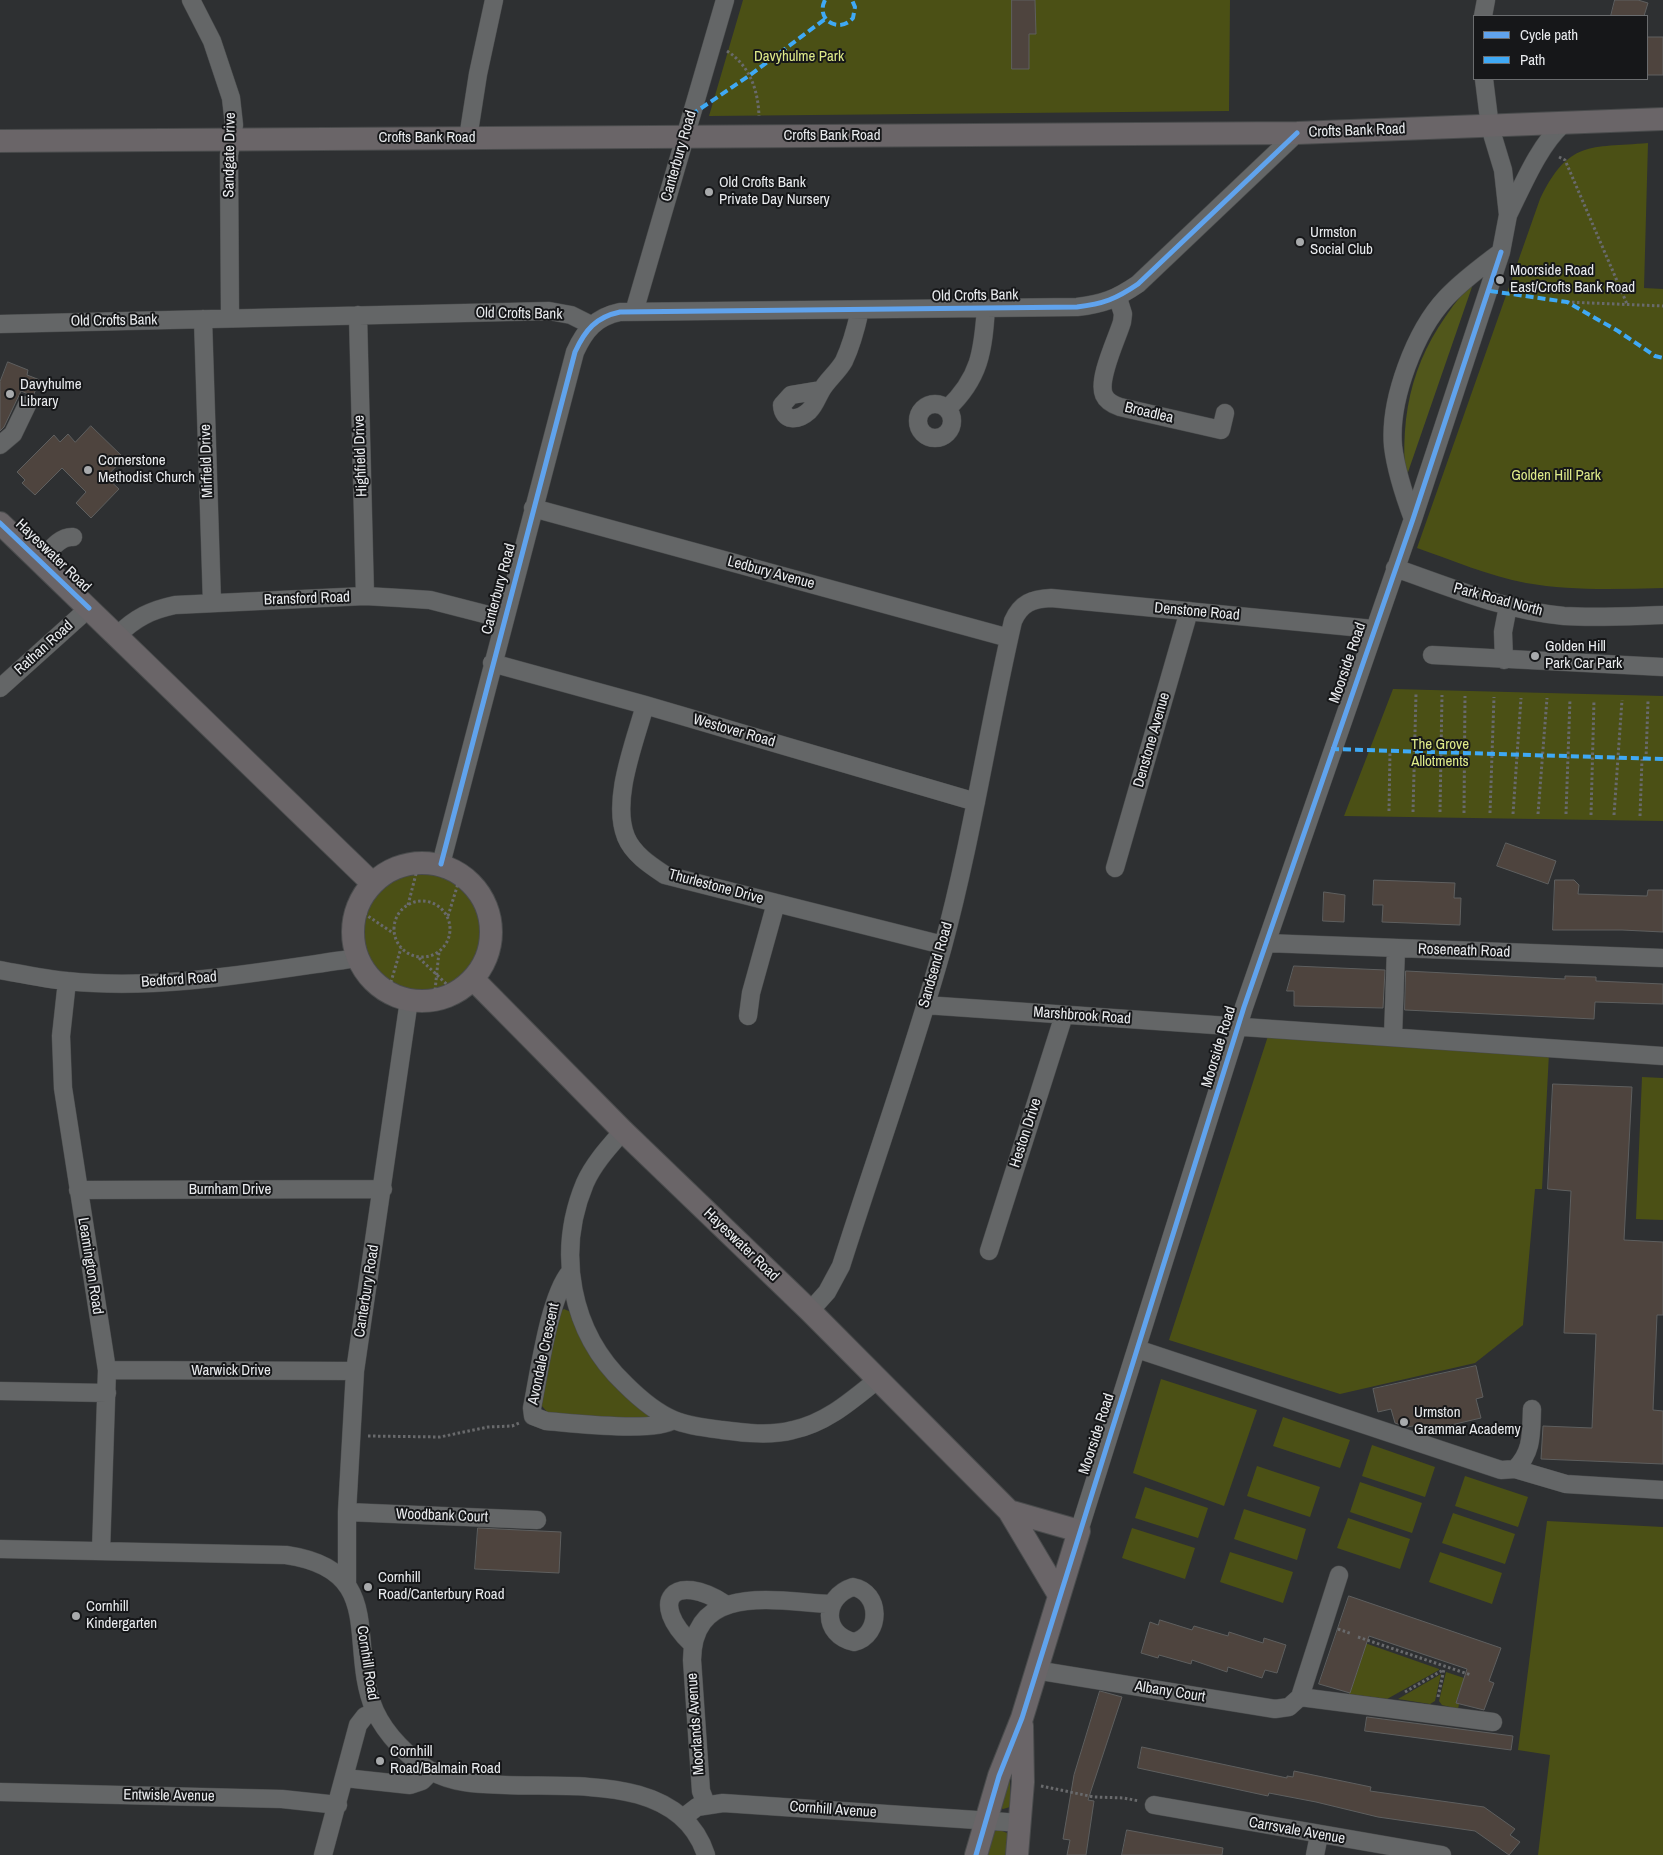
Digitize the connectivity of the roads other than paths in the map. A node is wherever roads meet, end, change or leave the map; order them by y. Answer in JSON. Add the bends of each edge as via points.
{"nodes":[{"id":1,"x":190,"y":0,"type":"edge"},
{"id":2,"x":725,"y":0,"type":"edge"},
{"id":3,"x":1486,"y":0,"type":"edge"},
{"id":4,"x":492,"y":1,"type":"edge"},
{"id":5,"x":1483,"y":15,"type":"edge"},
{"id":6,"x":1484,"y":80,"type":"edge"},
{"id":7,"x":1663,"y":119,"type":"edge"},
{"id":8,"x":1563,"y":124,"type":"junction"},
{"id":9,"x":1490,"y":127,"type":"junction"},
{"id":10,"x":1297,"y":133,"type":"junction"},
{"id":11,"x":685,"y":137,"type":"junction"},
{"id":12,"x":468,"y":138,"type":"junction"},
{"id":13,"x":232,"y":140,"type":"junction"},
{"id":14,"x":0,"y":141,"type":"edge"},
{"id":15,"x":1508,"y":215,"type":"junction"},
{"id":16,"x":1501,"y":252,"type":"junction"},
{"id":17,"x":1118,"y":298,"type":"junction"},
{"id":18,"x":986,"y":308,"type":"junction"},
{"id":19,"x":860,"y":310,"type":"junction"},
{"id":20,"x":634,"y":312,"type":"junction"},
{"id":21,"x":358,"y":315,"type":"junction"},
{"id":22,"x":230,"y":318,"type":"junction"},
{"id":23,"x":203,"y":319,"type":"junction"},
{"id":24,"x":0,"y":324,"type":"edge"},
{"id":25,"x":591,"y":325,"type":"junction"},
{"id":26,"x":821,"y":390,"type":"dead end"},
{"id":27,"x":26,"y":405,"type":"dead end"},
{"id":28,"x":947,"y":409,"type":"dead end"},
{"id":29,"x":1225,"y":413,"type":"dead end"},
{"id":30,"x":0,"y":445,"type":"edge"},
{"id":31,"x":533,"y":508,"type":"junction"},
{"id":32,"x":1413,"y":519,"type":"junction"},
{"id":33,"x":0,"y":523,"type":"edge"},
{"id":34,"x":73,"y":537,"type":"dead end"},
{"id":35,"x":40,"y":561,"type":"junction"},
{"id":36,"x":1395,"y":568,"type":"junction"},
{"id":37,"x":365,"y":596,"type":"junction"},
{"id":38,"x":212,"y":603,"type":"junction"},
{"id":39,"x":1022,"y":605,"type":"joint"},
{"id":40,"x":1508,"y":606,"type":"junction"},
{"id":41,"x":88,"y":608,"type":"junction"},
{"id":42,"x":1189,"y":611,"type":"junction"},
{"id":43,"x":1663,"y":615,"type":"edge"},
{"id":44,"x":504,"y":618,"type":"junction"},
{"id":45,"x":1374,"y":629,"type":"junction"},
{"id":46,"x":118,"y":635,"type":"junction"},
{"id":47,"x":1008,"y":638,"type":"junction"},
{"id":48,"x":1432,"y":655,"type":"dead end"},
{"id":49,"x":1504,"y":660,"type":"junction"},
{"id":50,"x":492,"y":663,"type":"junction"},
{"id":51,"x":1663,"y":667,"type":"edge"},
{"id":52,"x":0,"y":688,"type":"edge"},
{"id":53,"x":645,"y":705,"type":"junction"},
{"id":54,"x":976,"y":802,"type":"junction"},
{"id":55,"x":430,"y":863,"type":"junction"},
{"id":56,"x":1115,"y":868,"type":"dead end"},
{"id":57,"x":372,"y":883,"type":"junction"},
{"id":58,"x":776,"y":903,"type":"junction"},
{"id":59,"x":1266,"y":943,"type":"junction"},
{"id":60,"x":943,"y":945,"type":"junction"},
{"id":61,"x":1396,"y":948,"type":"junction"},
{"id":62,"x":358,"y":958,"type":"junction"},
{"id":63,"x":1663,"y":958,"type":"edge"},
{"id":64,"x":0,"y":970,"type":"edge"},
{"id":65,"x":67,"y":981,"type":"junction"},
{"id":66,"x":465,"y":986,"type":"junction"},
{"id":67,"x":409,"y":1000,"type":"junction"},
{"id":68,"x":925,"y":1004,"type":"junction"},
{"id":69,"x":748,"y":1016,"type":"dead end"},
{"id":70,"x":1064,"y":1016,"type":"junction"},
{"id":71,"x":1238,"y":1026,"type":"junction"},
{"id":72,"x":1393,"y":1037,"type":"junction"},
{"id":73,"x":1663,"y":1056,"type":"edge"},
{"id":74,"x":623,"y":1131,"type":"junction"},
{"id":75,"x":383,"y":1189,"type":"junction"},
{"id":76,"x":78,"y":1190,"type":"junction"},
{"id":77,"x":989,"y":1251,"type":"dead end"},
{"id":78,"x":570,"y":1272,"type":"junction"},
{"id":79,"x":810,"y":1311,"type":"junction"},
{"id":80,"x":1137,"y":1349,"type":"junction"},
{"id":81,"x":107,"y":1370,"type":"junction"},
{"id":82,"x":355,"y":1371,"type":"junction"},
{"id":83,"x":876,"y":1380,"type":"junction"},
{"id":84,"x":0,"y":1391,"type":"edge"},
{"id":85,"x":107,"y":1393,"type":"junction"},
{"id":86,"x":1532,"y":1409,"type":"dead end"},
{"id":87,"x":673,"y":1420,"type":"junction"},
{"id":88,"x":1515,"y":1468,"type":"junction"},
{"id":89,"x":1663,"y":1490,"type":"edge"},
{"id":90,"x":1009,"y":1511,"type":"junction"},
{"id":91,"x":347,"y":1512,"type":"junction"},
{"id":92,"x":537,"y":1520,"type":"dead end"},
{"id":93,"x":1079,"y":1532,"type":"junction"},
{"id":94,"x":0,"y":1549,"type":"edge"},
{"id":95,"x":101,"y":1552,"type":"junction"},
{"id":96,"x":1339,"y":1575,"type":"dead end"},
{"id":97,"x":347,"y":1584,"type":"junction"},
{"id":98,"x":1059,"y":1595,"type":"junction"},
{"id":99,"x":726,"y":1604,"type":"junction"},
{"id":100,"x":831,"y":1604,"type":"dead end"},
{"id":101,"x":692,"y":1644,"type":"junction"},
{"id":102,"x":1035,"y":1670,"type":"junction"},
{"id":103,"x":1300,"y":1697,"type":"junction"},
{"id":104,"x":375,"y":1712,"type":"junction"},
{"id":105,"x":1022,"y":1718,"type":"junction"},
{"id":106,"x":1493,"y":1722,"type":"dead end"},
{"id":107,"x":432,"y":1771,"type":"junction"},
{"id":108,"x":345,"y":1778,"type":"junction"},
{"id":109,"x":0,"y":1792,"type":"edge"},
{"id":110,"x":714,"y":1803,"type":"junction"},
{"id":111,"x":334,"y":1804,"type":"junction"},
{"id":112,"x":1154,"y":1805,"type":"road end"},
{"id":113,"x":684,"y":1817,"type":"junction"},
{"id":114,"x":986,"y":1821,"type":"junction"},
{"id":115,"x":1021,"y":1823,"type":"junction"},
{"id":116,"x":1319,"y":1835,"type":"junction"},
{"id":117,"x":323,"y":1855,"type":"edge"},
{"id":118,"x":706,"y":1855,"type":"edge"},
{"id":119,"x":976,"y":1855,"type":"edge"},
{"id":120,"x":1017,"y":1855,"type":"edge"},
{"id":121,"x":1315,"y":1855,"type":"edge"},
{"id":122,"x":1442,"y":1855,"type":"edge"}],
"edges":[{"from":1,"to":13,"type":"street","name":"Sandgate Drive","via":[[202,19],[223,69],[231,98]]},
{"from":2,"to":11,"type":"street","name":"Canterbury Road"},
{"from":3,"to":5,"type":"street"},
{"from":4,"to":12,"type":"street"},
{"from":6,"to":9,"type":"street","name":"Moorside Road"},
{"from":7,"to":8,"type":"main road","name":"Crofts Bank Road"},
{"from":8,"to":9,"type":"main road","name":"Crofts Bank Road"},
{"from":8,"to":15,"type":"street","name":"Moorside Road","via":[[1543,152]]},
{"from":9,"to":10,"type":"main road","name":"Crofts Bank Road"},
{"from":9,"to":15,"type":"street","name":"Moorside Road","via":[[1503,170]]},
{"from":10,"to":11,"type":"main road","name":"Crofts Bank Road"},
{"from":10,"to":17,"type":"street","name":"Old Crofts Bank","via":[[1138,284]]},
{"from":11,"to":12,"type":"main road","name":"Crofts Bank Road"},
{"from":11,"to":20,"type":"street","name":"Canterbury Road"},
{"from":12,"to":13,"type":"main road","name":"Crofts Bank Road"},
{"from":13,"to":14,"type":"main road","name":"Crofts Bank Road"},
{"from":13,"to":22,"type":"street","name":"Sandgate Drive","via":[[229,155]]},
{"from":15,"to":16,"type":"street","name":"Moorside Road"},
{"from":16,"to":32,"type":"street","name":"Moorside Road"},
{"from":16,"to":32,"type":"street","via":[[1444,300],[1417,343],[1407,368],[1394,420],[1393,444]]},
{"from":17,"to":18,"type":"street","name":"Old Crofts Bank","via":[[1077,307]]},
{"from":17,"to":29,"type":"street","name":"Broadlea","via":[[1122,322],[1103,384],[1104,396],[1120,407],[1221,430]]},
{"from":18,"to":19,"type":"street","name":"Old Crofts Bank"},
{"from":18,"to":28,"type":"street","via":[[981,358],[973,378]]},
{"from":19,"to":20,"type":"street","name":"Old Crofts Bank"},
{"from":19,"to":26,"type":"street","via":[[854,339],[843,362]]},
{"from":20,"to":25,"type":"street","name":"Old Crofts Bank","via":[[609,314]]},
{"from":21,"to":22,"type":"street","name":"Old Crofts Bank"},
{"from":21,"to":25,"type":"street","name":"Old Crofts Bank","via":[[549,311],[571,315]]},
{"from":21,"to":37,"type":"street","name":"Highfield Drive"},
{"from":22,"to":23,"type":"street","name":"Old Crofts Bank"},
{"from":23,"to":24,"type":"street","name":"Old Crofts Bank"},
{"from":23,"to":38,"type":"street","name":"Mirfield Drive"},
{"from":25,"to":31,"type":"street","name":"Canterbury Road","via":[[574,352]]},
{"from":27,"to":30,"type":"street","via":[[13,434]]},
{"from":31,"to":44,"type":"street","name":"Canterbury Road"},
{"from":31,"to":47,"type":"street","name":"Ledbury Avenue"},
{"from":32,"to":36,"type":"street","name":"Moorside Road"},
{"from":33,"to":35,"type":"main road","name":"Hayeswater Road"},
{"from":34,"to":35,"type":"street","via":[[57,543]]},
{"from":35,"to":41,"type":"main road","name":"Hayeswater Road"},
{"from":36,"to":40,"type":"street","name":"Park Road North"},
{"from":36,"to":45,"type":"street","name":"Moorside Road"},
{"from":37,"to":38,"type":"street","name":"Bransford Road"},
{"from":37,"to":44,"type":"street","name":"Bransford Road","via":[[430,600]]},
{"from":38,"to":46,"type":"street","name":"Bransford Road","via":[[153,610],[140,616]]},
{"from":39,"to":42,"type":"street","name":"Denstone Road","via":[[1051,598]]},
{"from":39,"to":47,"type":"street","name":"Sandsend Road","via":[[1012,621]]},
{"from":40,"to":43,"type":"street","name":"Park Road North","via":[[1563,616]]},
{"from":40,"to":49,"type":"street","via":[[1503,632]]},
{"from":41,"to":46,"type":"main road","name":"Hayeswater Road"},
{"from":41,"to":52,"type":"street","name":"Rathan Road"},
{"from":42,"to":45,"type":"street","name":"Denstone Road"},
{"from":42,"to":56,"type":"street","name":"Denstone Avenue"},
{"from":44,"to":50,"type":"street","name":"Canterbury Road"},
{"from":45,"to":59,"type":"street","name":"Moorside Road"},
{"from":46,"to":57,"type":"main road","name":"Hayeswater Road"},
{"from":47,"to":54,"type":"street","name":"Sandsend Road"},
{"from":48,"to":49,"type":"street"},
{"from":49,"to":51,"type":"street"},
{"from":50,"to":53,"type":"street","name":"Westover Road"},
{"from":50,"to":55,"type":"street","name":"Canterbury Road"},
{"from":53,"to":54,"type":"street","name":"Westover Road"},
{"from":53,"to":58,"type":"street","name":"Thurlestone Drive","via":[[623,786],[626,838],[643,860],[665,875]]},
{"from":54,"to":60,"type":"street","name":"Sandsend Road"},
{"from":55,"to":57,"type":"main road","via":[[402,865]]},
{"from":55,"to":66,"type":"main road","via":[[461,874],[476,887],[486,904],[491,944],[486,957]]},
{"from":57,"to":62,"type":"main road","via":[[356,908],[353,934]]},
{"from":58,"to":60,"type":"street","name":"Thurlestone Drive"},
{"from":58,"to":69,"type":"street","name":"Thurlestone Drive","via":[[751,993]]},
{"from":59,"to":61,"type":"street","name":"Roseneath Road"},
{"from":59,"to":71,"type":"street","name":"Moorside Road"},
{"from":60,"to":68,"type":"street","name":"Sandsend Road"},
{"from":61,"to":63,"type":"street","name":"Roseneath Road"},
{"from":61,"to":72,"type":"street"},
{"from":62,"to":65,"type":"street","name":"Bedford Road","via":[[176,982]]},
{"from":62,"to":67,"type":"main road","via":[[370,978],[388,992]]},
{"from":64,"to":65,"type":"street","name":"Bedford Road"},
{"from":65,"to":76,"type":"street","name":"Leamington Road","via":[[61,1063]]},
{"from":66,"to":67,"type":"main road","via":[[434,1000]]},
{"from":66,"to":74,"type":"main road","name":"Hayeswater Road"},
{"from":67,"to":75,"type":"street","name":"Canterbury Road"},
{"from":68,"to":70,"type":"street","name":"Marshbrook Road"},
{"from":68,"to":79,"type":"street","name":"Sandsend Road","via":[[841,1266],[828,1292]]},
{"from":70,"to":71,"type":"street","name":"Marshbrook Road"},
{"from":70,"to":77,"type":"street","name":"Heston Drive"},
{"from":71,"to":72,"type":"street","name":"Marshbrook Road"},
{"from":71,"to":80,"type":"street","name":"Moorside Road"},
{"from":72,"to":73,"type":"street","name":"Marshbrook Road"},
{"from":74,"to":78,"type":"street","name":"Avondale Crescent","via":[[585,1182],[571,1236]]},
{"from":74,"to":79,"type":"main road","name":"Hayeswater Road"},
{"from":75,"to":76,"type":"street","name":"Burnham Drive"},
{"from":75,"to":82,"type":"street","name":"Canterbury Road"},
{"from":76,"to":81,"type":"street","name":"Leamington Road"},
{"from":78,"to":87,"type":"street","name":"Avondale Crescent","via":[[576,1308],[596,1351],[637,1396]]},
{"from":78,"to":87,"type":"street","name":"Avondale Crescent","via":[[562,1282],[553,1308],[532,1408],[534,1416],[546,1421],[646,1427],[667,1425]]},
{"from":79,"to":83,"type":"main road","name":"Hayeswater Road"},
{"from":80,"to":88,"type":"street","via":[[1501,1470]]},
{"from":80,"to":93,"type":"street","name":"Moorside Road"},
{"from":81,"to":82,"type":"street","name":"Warwick Drive"},
{"from":81,"to":85,"type":"street","name":"Leamington Road"},
{"from":82,"to":91,"type":"street","name":"Canterbury Road"},
{"from":83,"to":87,"type":"street","name":"Avondale Crescent","via":[[828,1417],[793,1430],[745,1433]]},
{"from":83,"to":90,"type":"main road","name":"Hayeswater Road"},
{"from":84,"to":85,"type":"street"},
{"from":85,"to":95,"type":"street","name":"Leamington Road"},
{"from":86,"to":88,"type":"street","via":[[1528,1451]]},
{"from":88,"to":89,"type":"street","via":[[1566,1484]]},
{"from":90,"to":93,"type":"main road","name":"Hayeswater Road"},
{"from":90,"to":98,"type":"main road","name":"Hayeswater Road"},
{"from":91,"to":92,"type":"street","name":"Woodbank Court"},
{"from":91,"to":97,"type":"street","name":"Canterbury Road"},
{"from":93,"to":98,"type":"main road","name":"Moorside Road"},
{"from":94,"to":95,"type":"street"},
{"from":95,"to":97,"type":"street","via":[[286,1555],[320,1564]]},
{"from":96,"to":103,"type":"street"},
{"from":97,"to":104,"type":"street","name":"Cornhill Road","via":[[360,1620],[368,1689]]},
{"from":98,"to":102,"type":"main road","name":"Moorside Road"},
{"from":99,"to":100,"type":"street","via":[[743,1600]]},
{"from":99,"to":101,"type":"street","via":[[703,1623]]},
{"from":99,"to":101,"type":"street","via":[[696,1589],[683,1588],[675,1594],[668,1613],[673,1624]]},
{"from":101,"to":110,"type":"street","name":"Moorlands Avenue","via":[[701,1791]]},
{"from":102,"to":103,"type":"street","name":"Albany Court","via":[[1275,1709],[1289,1707]]},
{"from":102,"to":105,"type":"main road","name":"Moorside Road"},
{"from":103,"to":106,"type":"street"},
{"from":104,"to":107,"type":"street","name":"Cornhill Road","via":[[388,1733],[408,1754]]},
{"from":104,"to":108,"type":"street","via":[[365,1716],[358,1726]]},
{"from":105,"to":114,"type":"main road","name":"Moorside Road","via":[[999,1776]]},
{"from":105,"to":115,"type":"main road","name":"Moorside Road"},
{"from":107,"to":108,"type":"street","via":[[422,1781],[410,1785]]},
{"from":107,"to":113,"type":"street","name":"Cornhill Road","via":[[472,1784],[618,1790],[656,1799]]},
{"from":108,"to":111,"type":"street"},
{"from":109,"to":111,"type":"street","name":"Entwisle Avenue","via":[[282,1799]]},
{"from":110,"to":113,"type":"street","via":[[697,1807]]},
{"from":110,"to":114,"type":"street","name":"Cornhill Avenue"},
{"from":111,"to":117,"type":"street"},
{"from":112,"to":116,"type":"street","name":"Carrsvale Avenue"},
{"from":113,"to":118,"type":"street","name":"Cornhill Road","via":[[703,1844]]},
{"from":114,"to":115,"type":"street","name":"Cornhill Avenue"},
{"from":114,"to":119,"type":"main road","name":"Moorside Road"},
{"from":115,"to":120,"type":"main road","name":"Moorside Road"},
{"from":116,"to":121,"type":"street"},
{"from":116,"to":122,"type":"street","name":"Carrsvale Avenue"}]}
